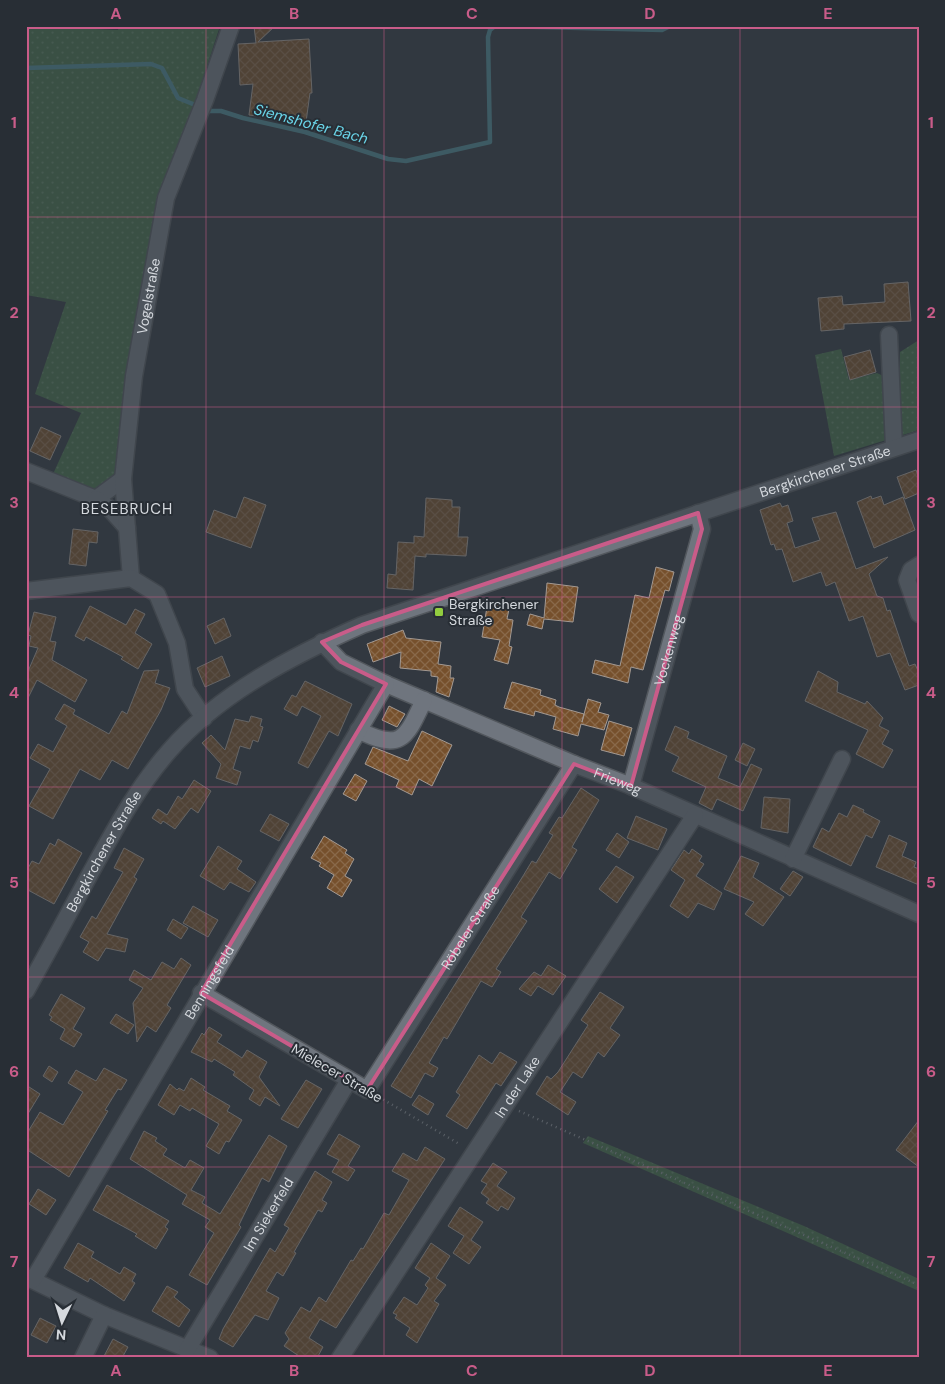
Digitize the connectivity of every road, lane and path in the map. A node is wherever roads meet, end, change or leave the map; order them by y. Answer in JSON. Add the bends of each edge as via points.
{"nodes":[{"id":1,"x":231,"y":26,"type":"edge"},
{"id":2,"x":890,"y":336,"type":"dead end"},
{"id":3,"x":919,"y":440,"type":"edge"},
{"id":4,"x":894,"y":447,"type":"junction"},
{"id":5,"x":26,"y":471,"type":"edge"},
{"id":6,"x":123,"y":479,"type":"junction"},
{"id":7,"x":96,"y":500,"type":"junction"},
{"id":8,"x":698,"y":513,"type":"junction"},
{"id":9,"x":127,"y":528,"type":"junction"},
{"id":10,"x":919,"y":565,"type":"edge"},
{"id":11,"x":131,"y":578,"type":"junction"},
{"id":12,"x":26,"y":591,"type":"edge"},
{"id":13,"x":919,"y":614,"type":"edge"},
{"id":14,"x":322,"y":642,"type":"junction"},
{"id":15,"x":386,"y":684,"type":"junction"},
{"id":16,"x":424,"y":700,"type":"junction"},
{"id":17,"x":204,"y":718,"type":"junction"},
{"id":18,"x":358,"y":730,"type":"junction"},
{"id":19,"x":842,"y":759,"type":"dead end"},
{"id":20,"x":574,"y":764,"type":"junction"},
{"id":21,"x":631,"y":786,"type":"junction"},
{"id":22,"x":695,"y":815,"type":"junction"},
{"id":23,"x":793,"y":858,"type":"junction"},
{"id":24,"x":919,"y":914,"type":"edge"},
{"id":25,"x":26,"y":991,"type":"edge"},
{"id":26,"x":201,"y":993,"type":"junction"},
{"id":27,"x":349,"y":1080,"type":"junction"},
{"id":28,"x":367,"y":1090,"type":"junction"},
{"id":29,"x":505,"y":1105,"type":"junction"},
{"id":30,"x":473,"y":1152,"type":"junction"},
{"id":31,"x":30,"y":1278,"type":"edge"},
{"id":32,"x":919,"y":1284,"type":"edge"},
{"id":33,"x":104,"y":1315,"type":"junction"},
{"id":34,"x":187,"y":1350,"type":"junction"},
{"id":35,"x":83,"y":1358,"type":"edge"},
{"id":36,"x":210,"y":1358,"type":"edge"},
{"id":37,"x":340,"y":1358,"type":"edge"}],
"edges":[{"from":1,"to":6,"type":"street","name":"Vogelstraße","via":[[166,198],[134,376]]},
{"from":2,"to":4,"type":"street"},
{"from":3,"to":4,"type":"street","name":"Bergkirchener Straße"},
{"from":4,"to":8,"type":"street","name":"Bergkirchener Straße"},
{"from":5,"to":7,"type":"street"},
{"from":6,"to":7,"type":"street"},
{"from":6,"to":9,"type":"street","name":"Vogelstraße"},
{"from":7,"to":9,"type":"street","via":[[110,509]]},
{"from":8,"to":14,"type":"street","name":"Bergkirchener Straße","via":[[362,625]]},
{"from":8,"to":21,"type":"street","name":"Vockenweg","via":[[702,529]]},
{"from":9,"to":11,"type":"street","name":"Vogelstraße"},
{"from":10,"to":13,"type":"street","via":[[911,570],[906,580]]},
{"from":11,"to":12,"type":"street"},
{"from":11,"to":17,"type":"street","via":[[157,594],[177,643],[185,689]]},
{"from":14,"to":15,"type":"street","name":"Frieweg","via":[[341,662]]},
{"from":14,"to":17,"type":"street","name":"Bergkirchener Straße","via":[[270,671]]},
{"from":15,"to":16,"type":"street","name":"Frieweg"},
{"from":15,"to":18,"type":"street","name":"Benningsfeld"},
{"from":16,"to":18,"type":"street","via":[[403,738],[375,738]]},
{"from":16,"to":20,"type":"street","name":"Frieweg"},
{"from":17,"to":25,"type":"street","name":"Bergkirchener Straße","via":[[170,750],[138,791]]},
{"from":18,"to":26,"type":"street","name":"Benningsfeld"},
{"from":19,"to":23,"type":"street"},
{"from":20,"to":21,"type":"street","name":"Frieweg"},
{"from":20,"to":28,"type":"street","name":"Röbeler Straße"},
{"from":21,"to":22,"type":"street","name":"Frieweg"},
{"from":22,"to":23,"type":"street","name":"Frieweg"},
{"from":22,"to":29,"type":"street","name":"In der Lake"},
{"from":23,"to":24,"type":"street","name":"Frieweg"},
{"from":26,"to":27,"type":"street","name":"Mielecer Straße"},
{"from":26,"to":31,"type":"street","name":"Benningsfeld"},
{"from":27,"to":28,"type":"street","name":"Mielecer Straße"},
{"from":27,"to":34,"type":"street","name":"Im Siekerfeld"},
{"from":28,"to":30,"type":"path","name":"Mielecer Straße"},
{"from":29,"to":30,"type":"street","name":"In der Lake"},
{"from":29,"to":32,"type":"path"},
{"from":30,"to":37,"type":"street","name":"In der Lake"},
{"from":31,"to":33,"type":"street"},
{"from":33,"to":34,"type":"street"},
{"from":33,"to":35,"type":"street"},
{"from":34,"to":36,"type":"street"}]}
